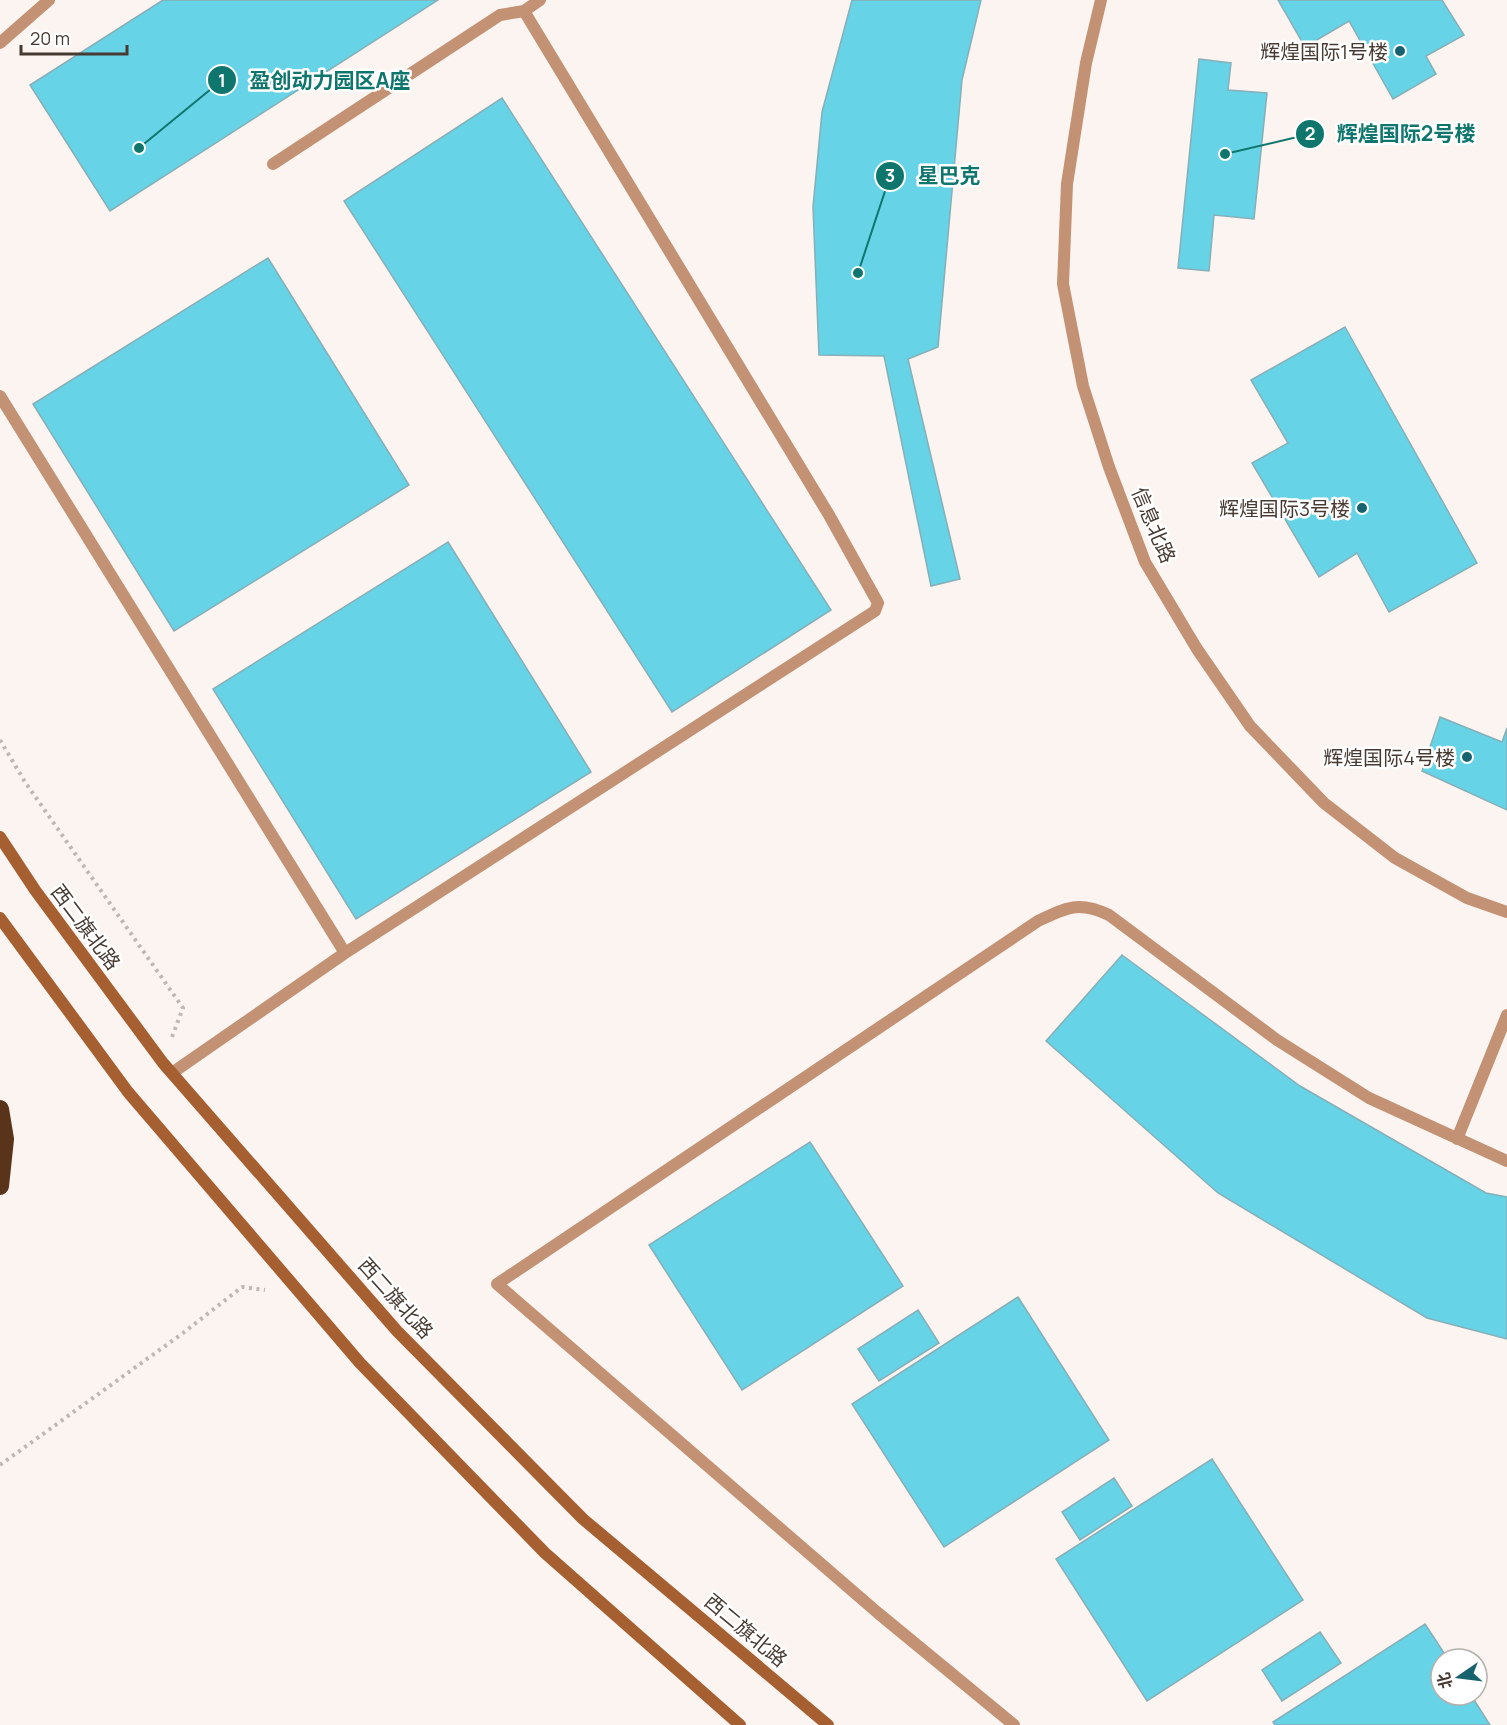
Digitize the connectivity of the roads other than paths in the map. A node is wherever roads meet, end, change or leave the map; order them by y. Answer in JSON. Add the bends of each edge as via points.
{"nodes":[{"id":1,"x":49,"y":0,"type":"edge"},
{"id":2,"x":540,"y":0,"type":"edge"},
{"id":3,"x":1101,"y":0,"type":"edge"},
{"id":4,"x":524,"y":11,"type":"junction"},
{"id":5,"x":0,"y":43,"type":"edge"},
{"id":6,"x":273,"y":164,"type":"dead end"},
{"id":7,"x":0,"y":396,"type":"edge"},
{"id":8,"x":0,"y":837,"type":"edge"},
{"id":9,"x":1507,"y":912,"type":"edge"},
{"id":10,"x":0,"y":918,"type":"edge"},
{"id":11,"x":345,"y":953,"type":"junction"},
{"id":12,"x":1507,"y":1015,"type":"edge"},
{"id":13,"x":172,"y":1073,"type":"junction"},
{"id":14,"x":0,"y":1109,"type":"edge"},
{"id":15,"x":1457,"y":1138,"type":"junction"},
{"id":16,"x":1507,"y":1161,"type":"edge"},
{"id":17,"x":0,"y":1186,"type":"edge"},
{"id":18,"x":740,"y":1725,"type":"edge"},
{"id":19,"x":828,"y":1725,"type":"edge"},
{"id":20,"x":1014,"y":1725,"type":"edge"}],
"edges":[{"from":1,"to":5,"type":"street"},
{"from":2,"to":4,"type":"street"},
{"from":3,"to":9,"type":"street","name":"信息北路","via":[[1086,63],[1067,184],[1063,285],[1083,386],[1145,561],[1197,649],[1250,726],[1323,803],[1395,858],[1467,898]]},
{"from":4,"to":6,"type":"street","via":[[500,15]]},
{"from":4,"to":11,"type":"street","via":[[823,505],[878,603],[875,611],[798,662]]},
{"from":7,"to":11,"type":"street"},
{"from":8,"to":13,"type":"main road","name":"西二旗北路"},
{"from":10,"to":18,"type":"main road","via":[[129,1092],[360,1363],[545,1553]]},
{"from":11,"to":13,"type":"street"},
{"from":12,"to":15,"type":"street"},
{"from":13,"to":19,"type":"main road","name":"西二旗北路","via":[[397,1332],[583,1519]]},
{"from":14,"to":17,"type":"highway","via":[[5,1139]]},
{"from":15,"to":16,"type":"street"},
{"from":15,"to":20,"type":"street","via":[[1369,1098],[1277,1040],[1109,915],[1090,906],[1065,907],[1038,921],[497,1284],[878,1613]]}]}
